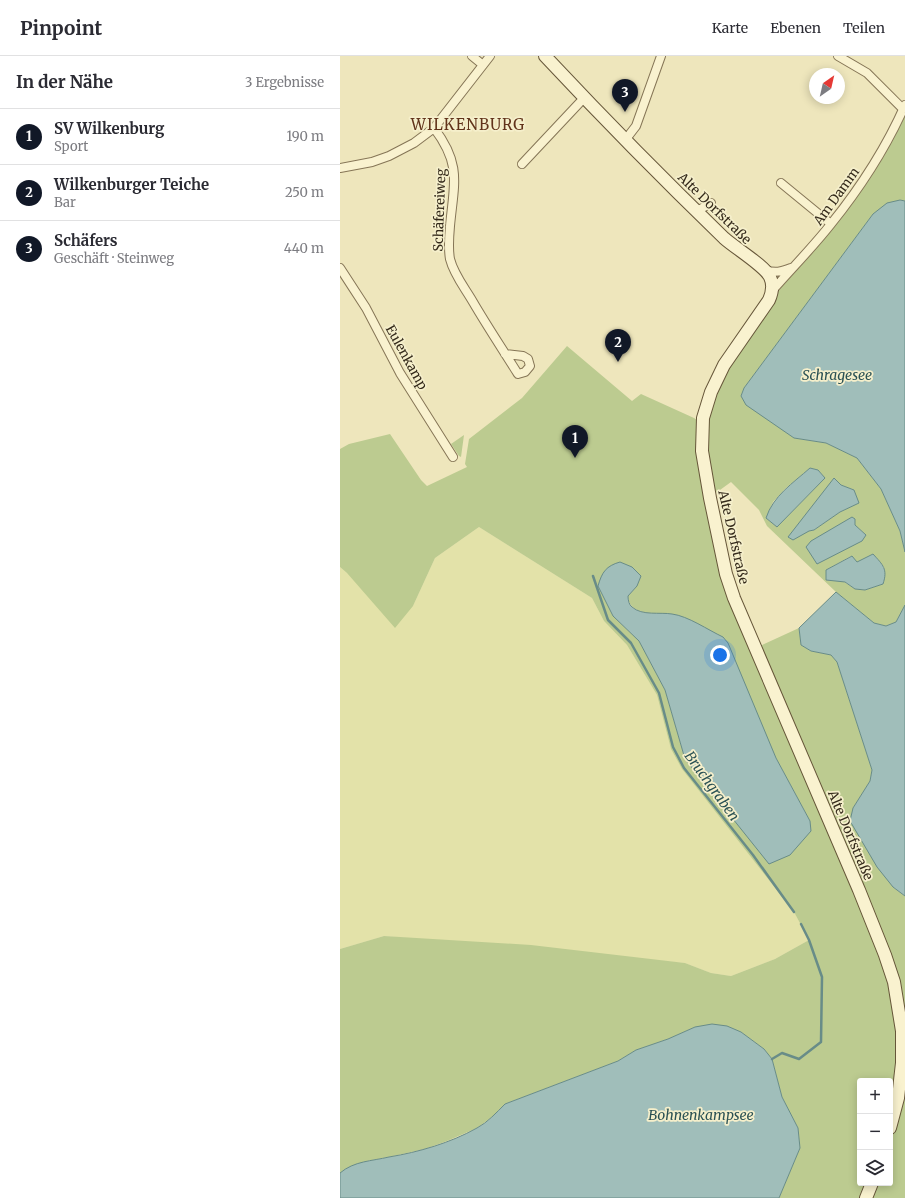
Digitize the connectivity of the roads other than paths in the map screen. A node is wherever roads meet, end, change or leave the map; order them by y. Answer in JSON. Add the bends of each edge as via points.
{"nodes":[{"id":1,"x":472,"y":56,"type":"edge"},
{"id":2,"x":490,"y":56,"type":"edge"},
{"id":3,"x":545,"y":56,"type":"edge"},
{"id":4,"x":661,"y":56,"type":"edge"},
{"id":5,"x":838,"y":56,"type":"edge"},
{"id":6,"x":483,"y":65,"type":"junction"},
{"id":7,"x":584,"y":98,"type":"junction"},
{"id":8,"x":904,"y":107,"type":"edge"},
{"id":9,"x":434,"y":128,"type":"junction"},
{"id":10,"x":626,"y":139,"type":"junction"},
{"id":11,"x":522,"y":164,"type":"dead end"},
{"id":12,"x":340,"y":168,"type":"edge"},
{"id":13,"x":782,"y":183,"type":"dead end"},
{"id":14,"x":711,"y":203,"type":"dead end"},
{"id":15,"x":697,"y":211,"type":"junction"},
{"id":16,"x":832,"y":224,"type":"junction"},
{"id":17,"x":794,"y":267,"type":"junction"},
{"id":18,"x":340,"y":268,"type":"edge"},
{"id":19,"x":765,"y":270,"type":"junction"},
{"id":20,"x":772,"y":291,"type":"junction"},
{"id":21,"x":505,"y":354,"type":"dead end"},
{"id":22,"x":453,"y":457,"type":"dead end"},
{"id":23,"x":893,"y":1117,"type":"edge"},
{"id":24,"x":871,"y":1186,"type":"edge"},
{"id":25,"x":866,"y":1198,"type":"edge"}],
"edges":[{"from":1,"to":6,"type":"street"},
{"from":2,"to":6,"type":"street"},
{"from":3,"to":7,"type":"street","name":"Alte Dorfstraße"},
{"from":4,"to":10,"type":"street","via":[[636,126]]},
{"from":5,"to":8,"type":"street","via":[[867,74]]},
{"from":6,"to":9,"type":"street"},
{"from":7,"to":10,"type":"street","name":"Alte Dorfstraße"},
{"from":7,"to":11,"type":"street"},
{"from":8,"to":16,"type":"street","name":"Am Damm","via":[[895,128],[857,191]]},
{"from":9,"to":12,"type":"street","via":[[390,156]]},
{"from":9,"to":21,"type":"street","name":"Schäfereiweg","via":[[448,149],[453,163],[455,180],[448,245],[450,260]]},
{"from":10,"to":15,"type":"street","name":"Alte Dorfstraße"},
{"from":13,"to":16,"type":"street"},
{"from":14,"to":15,"type":"street"},
{"from":15,"to":19,"type":"street","name":"Alte Dorfstraße","via":[[728,242]]},
{"from":16,"to":17,"type":"street","name":"Am Damm"},
{"from":17,"to":19,"type":"street","via":[[774,273]]},
{"from":17,"to":20,"type":"street","name":"Am Damm"},
{"from":18,"to":22,"type":"street","name":"Eulenkamp","via":[[366,308],[400,373]]},
{"from":19,"to":20,"type":"street","via":[[770,277]]},
{"from":20,"to":23,"type":"street","name":"Alte Dorfstraße","via":[[769,300],[716,378],[703,418],[702,451],[716,533],[734,598],[859,890],[894,982],[902,1031],[902,1063]]},
{"from":24,"to":25,"type":"street"}]}
